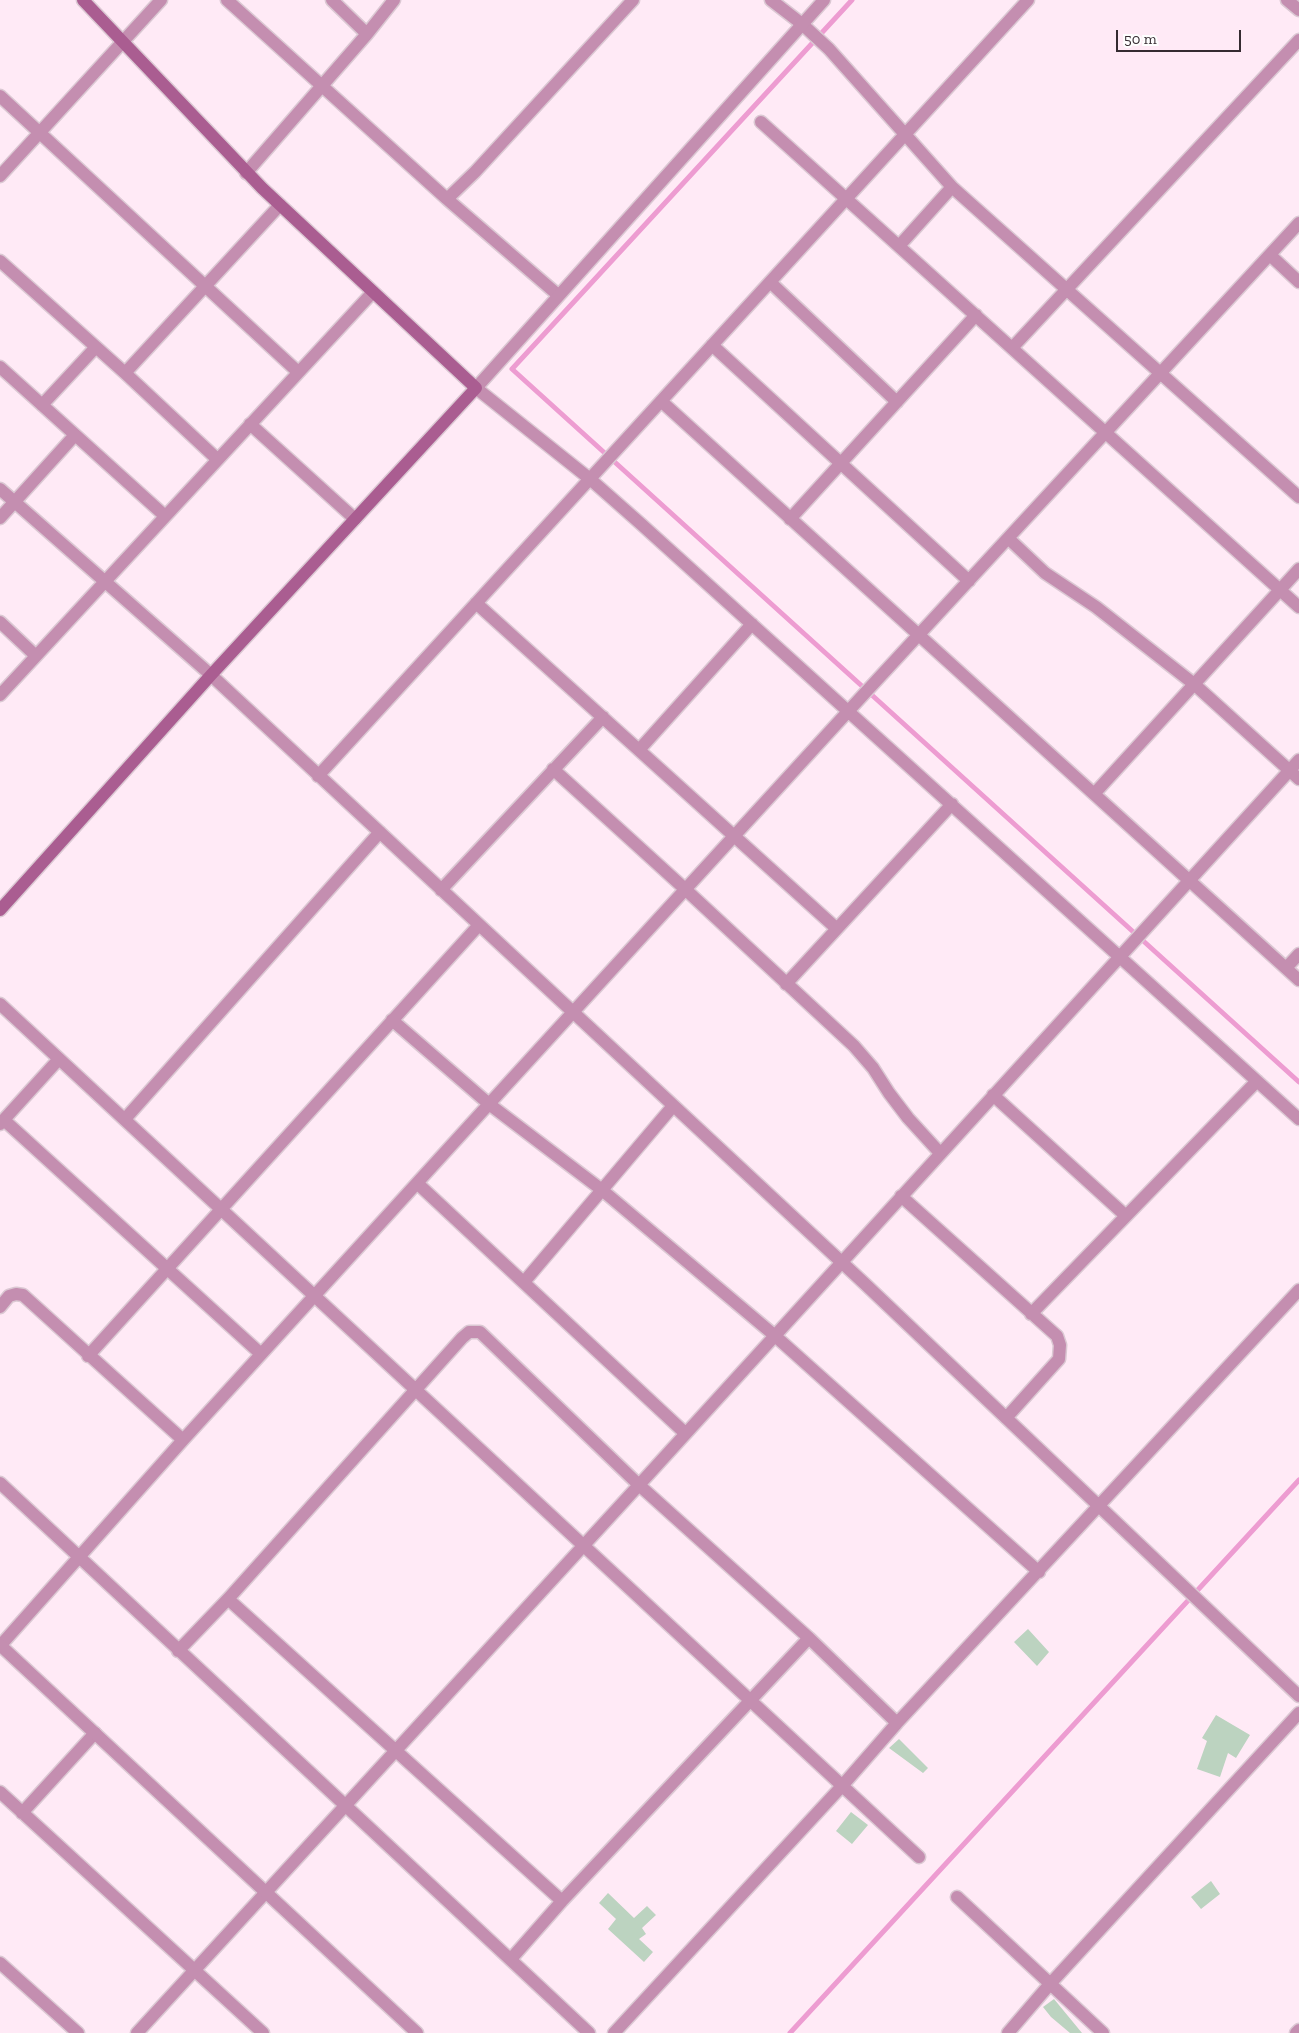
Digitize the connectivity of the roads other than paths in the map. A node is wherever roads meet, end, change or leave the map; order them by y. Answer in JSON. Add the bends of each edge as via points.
{"nodes":[{"id":1,"x":84,"y":0,"type":"edge"},
{"id":2,"x":161,"y":0,"type":"edge"},
{"id":3,"x":227,"y":0,"type":"edge"},
{"id":4,"x":332,"y":0,"type":"edge"},
{"id":5,"x":394,"y":0,"type":"edge"},
{"id":6,"x":633,"y":0,"type":"edge"},
{"id":7,"x":771,"y":0,"type":"edge"},
{"id":8,"x":824,"y":0,"type":"edge"},
{"id":9,"x":1028,"y":0,"type":"edge"},
{"id":10,"x":1288,"y":0,"type":"edge"},
{"id":11,"x":1299,"y":10,"type":"edge"},
{"id":12,"x":802,"y":24,"type":"junction"},
{"id":13,"x":367,"y":34,"type":"junction"},
{"id":14,"x":1299,"y":40,"type":"edge"},
{"id":15,"x":122,"y":43,"type":"junction"},
{"id":16,"x":320,"y":86,"type":"junction"},
{"id":17,"x":0,"y":96,"type":"edge"},
{"id":18,"x":761,"y":122,"type":"dead end"},
{"id":19,"x":39,"y":134,"type":"junction"},
{"id":20,"x":906,"y":135,"type":"junction"},
{"id":21,"x":246,"y":173,"type":"junction"},
{"id":22,"x":0,"y":176,"type":"edge"},
{"id":23,"x":952,"y":187,"type":"junction"},
{"id":24,"x":846,"y":198,"type":"junction"},
{"id":25,"x":448,"y":199,"type":"junction"},
{"id":26,"x":280,"y":205,"type":"junction"},
{"id":27,"x":1299,"y":223,"type":"edge"},
{"id":28,"x":899,"y":246,"type":"junction"},
{"id":29,"x":1270,"y":255,"type":"junction"},
{"id":30,"x":0,"y":261,"type":"edge"},
{"id":31,"x":770,"y":282,"type":"junction"},
{"id":32,"x":1299,"y":282,"type":"edge"},
{"id":33,"x":205,"y":286,"type":"junction"},
{"id":34,"x":1067,"y":290,"type":"junction"},
{"id":35,"x":373,"y":292,"type":"junction"},
{"id":36,"x":558,"y":296,"type":"junction"},
{"id":37,"x":976,"y":315,"type":"junction"},
{"id":38,"x":712,"y":345,"type":"junction"},
{"id":39,"x":96,"y":346,"type":"junction"},
{"id":40,"x":1012,"y":348,"type":"junction"},
{"id":41,"x":0,"y":367,"type":"edge"},
{"id":42,"x":298,"y":372,"type":"junction"},
{"id":43,"x":125,"y":373,"type":"junction"},
{"id":44,"x":1160,"y":373,"type":"junction"},
{"id":45,"x":476,"y":388,"type":"junction"},
{"id":46,"x":660,"y":401,"type":"junction"},
{"id":47,"x":898,"y":402,"type":"junction"},
{"id":48,"x":42,"y":405,"type":"junction"},
{"id":49,"x":250,"y":424,"type":"junction"},
{"id":50,"x":1105,"y":433,"type":"junction"},
{"id":51,"x":75,"y":435,"type":"junction"},
{"id":52,"x":217,"y":459,"type":"junction"},
{"id":53,"x":841,"y":463,"type":"junction"},
{"id":54,"x":590,"y":479,"type":"junction"},
{"id":55,"x":0,"y":489,"type":"edge"},
{"id":56,"x":1299,"y":497,"type":"edge"},
{"id":57,"x":14,"y":502,"type":"junction"},
{"id":58,"x":165,"y":516,"type":"junction"},
{"id":59,"x":0,"y":518,"type":"edge"},
{"id":60,"x":355,"y":519,"type":"junction"},
{"id":61,"x":790,"y":519,"type":"junction"},
{"id":62,"x":1008,"y":538,"type":"junction"},
{"id":63,"x":1299,"y":569,"type":"edge"},
{"id":64,"x":104,"y":581,"type":"junction"},
{"id":65,"x":969,"y":581,"type":"junction"},
{"id":66,"x":1280,"y":590,"type":"junction"},
{"id":67,"x":476,"y":603,"type":"junction"},
{"id":68,"x":1299,"y":607,"type":"edge"},
{"id":69,"x":0,"y":622,"type":"edge"},
{"id":70,"x":752,"y":624,"type":"junction"},
{"id":71,"x":919,"y":635,"type":"junction"},
{"id":72,"x":36,"y":656,"type":"junction"},
{"id":73,"x":211,"y":675,"type":"junction"},
{"id":74,"x":1194,"y":684,"type":"junction"},
{"id":75,"x":0,"y":694,"type":"edge"},
{"id":76,"x":849,"y":710,"type":"junction"},
{"id":77,"x":603,"y":717,"type":"junction"},
{"id":78,"x":639,"y":750,"type":"junction"},
{"id":79,"x":1299,"y":760,"type":"edge"},
{"id":80,"x":553,"y":769,"type":"junction"},
{"id":81,"x":1294,"y":775,"type":"edge"},
{"id":82,"x":318,"y":776,"type":"junction"},
{"id":83,"x":1094,"y":794,"type":"junction"},
{"id":84,"x":952,"y":804,"type":"junction"},
{"id":85,"x":380,"y":832,"type":"junction"},
{"id":86,"x":734,"y":836,"type":"junction"},
{"id":87,"x":1189,"y":880,"type":"junction"},
{"id":88,"x":685,"y":889,"type":"junction"},
{"id":89,"x":441,"y":890,"type":"junction"},
{"id":90,"x":0,"y":910,"type":"edge"},
{"id":91,"x":479,"y":925,"type":"junction"},
{"id":92,"x":836,"y":928,"type":"junction"},
{"id":93,"x":1299,"y":954,"type":"edge"},
{"id":94,"x":1119,"y":956,"type":"junction"},
{"id":95,"x":1286,"y":968,"type":"junction"},
{"id":96,"x":1299,"y":980,"type":"edge"},
{"id":97,"x":786,"y":984,"type":"junction"},
{"id":98,"x":0,"y":1004,"type":"edge"},
{"id":99,"x":573,"y":1012,"type":"junction"},
{"id":100,"x":392,"y":1020,"type":"junction"},
{"id":101,"x":60,"y":1059,"type":"junction"},
{"id":102,"x":1257,"y":1081,"type":"junction"},
{"id":103,"x":993,"y":1095,"type":"junction"},
{"id":104,"x":489,"y":1104,"type":"junction"},
{"id":105,"x":673,"y":1106,"type":"junction"},
{"id":106,"x":125,"y":1118,"type":"junction"},
{"id":107,"x":1299,"y":1119,"type":"edge"},
{"id":108,"x":2,"y":1122,"type":"edge"},
{"id":109,"x":940,"y":1153,"type":"junction"},
{"id":110,"x":417,"y":1183,"type":"junction"},
{"id":111,"x":602,"y":1190,"type":"junction"},
{"id":112,"x":901,"y":1196,"type":"junction"},
{"id":113,"x":221,"y":1209,"type":"junction"},
{"id":114,"x":1126,"y":1216,"type":"junction"},
{"id":115,"x":841,"y":1262,"type":"junction"},
{"id":116,"x":167,"y":1269,"type":"junction"},
{"id":117,"x":524,"y":1282,"type":"junction"},
{"id":118,"x":1299,"y":1290,"type":"edge"},
{"id":119,"x":314,"y":1296,"type":"junction"},
{"id":120,"x":0,"y":1307,"type":"edge"},
{"id":121,"x":1031,"y":1314,"type":"junction"},
{"id":122,"x":774,"y":1335,"type":"junction"},
{"id":123,"x":261,"y":1354,"type":"junction"},
{"id":124,"x":88,"y":1356,"type":"junction"},
{"id":125,"x":415,"y":1390,"type":"junction"},
{"id":126,"x":1006,"y":1418,"type":"junction"},
{"id":127,"x":685,"y":1433,"type":"junction"},
{"id":128,"x":183,"y":1440,"type":"junction"},
{"id":129,"x":0,"y":1483,"type":"edge"},
{"id":130,"x":639,"y":1485,"type":"junction"},
{"id":131,"x":1099,"y":1506,"type":"junction"},
{"id":132,"x":583,"y":1545,"type":"junction"},
{"id":133,"x":80,"y":1556,"type":"junction"},
{"id":134,"x":1039,"y":1572,"type":"junction"},
{"id":135,"x":228,"y":1599,"type":"junction"},
{"id":136,"x":809,"y":1638,"type":"junction"},
{"id":137,"x":0,"y":1645,"type":"edge"},
{"id":138,"x":178,"y":1651,"type":"junction"},
{"id":139,"x":1299,"y":1696,"type":"edge"},
{"id":140,"x":751,"y":1701,"type":"junction"},
{"id":141,"x":1299,"y":1713,"type":"edge"},
{"id":142,"x":897,"y":1723,"type":"junction"},
{"id":143,"x":95,"y":1733,"type":"junction"},
{"id":144,"x":396,"y":1750,"type":"junction"},
{"id":145,"x":842,"y":1786,"type":"junction"},
{"id":146,"x":0,"y":1792,"type":"edge"},
{"id":147,"x":345,"y":1804,"type":"junction"},
{"id":148,"x":22,"y":1813,"type":"junction"},
{"id":149,"x":919,"y":1857,"type":"dead end"},
{"id":150,"x":266,"y":1893,"type":"junction"},
{"id":151,"x":957,"y":1897,"type":"dead end"},
{"id":152,"x":562,"y":1901,"type":"junction"},
{"id":153,"x":511,"y":1959,"type":"junction"},
{"id":154,"x":0,"y":1963,"type":"edge"},
{"id":155,"x":195,"y":1969,"type":"junction"},
{"id":156,"x":1050,"y":1984,"type":"junction"},
{"id":157,"x":1299,"y":2030,"type":"edge"},
{"id":158,"x":78,"y":2033,"type":"edge"},
{"id":159,"x":136,"y":2033,"type":"edge"},
{"id":160,"x":263,"y":2033,"type":"edge"},
{"id":161,"x":417,"y":2033,"type":"edge"},
{"id":162,"x":589,"y":2033,"type":"edge"},
{"id":163,"x":614,"y":2033,"type":"edge"},
{"id":164,"x":1008,"y":2033,"type":"edge"},
{"id":165,"x":1103,"y":2033,"type":"edge"},
{"id":166,"x":1296,"y":2033,"type":"edge"}],
"edges":[{"from":1,"to":15,"type":"main road"},
{"from":2,"to":15,"type":"street"},
{"from":3,"to":16,"type":"street"},
{"from":4,"to":13,"type":"street"},
{"from":5,"to":13,"type":"street"},
{"from":6,"to":25,"type":"street"},
{"from":7,"to":12,"type":"street"},
{"from":8,"to":12,"type":"street"},
{"from":9,"to":20,"type":"street"},
{"from":10,"to":11,"type":"street"},
{"from":12,"to":20,"type":"street","via":[[830,49]]},
{"from":12,"to":36,"type":"street"},
{"from":13,"to":16,"type":"street"},
{"from":14,"to":34,"type":"street"},
{"from":15,"to":19,"type":"street"},
{"from":15,"to":21,"type":"main road"},
{"from":16,"to":21,"type":"street"},
{"from":16,"to":25,"type":"street"},
{"from":17,"to":19,"type":"street"},
{"from":18,"to":24,"type":"street"},
{"from":19,"to":22,"type":"street"},
{"from":19,"to":33,"type":"street"},
{"from":20,"to":23,"type":"street"},
{"from":20,"to":24,"type":"street"},
{"from":21,"to":26,"type":"main road"},
{"from":23,"to":28,"type":"street"},
{"from":23,"to":34,"type":"street"},
{"from":24,"to":28,"type":"street"},
{"from":24,"to":31,"type":"street"},
{"from":25,"to":36,"type":"street"},
{"from":26,"to":33,"type":"street"},
{"from":26,"to":35,"type":"main road"},
{"from":27,"to":29,"type":"street"},
{"from":28,"to":37,"type":"street"},
{"from":29,"to":32,"type":"street"},
{"from":29,"to":44,"type":"street"},
{"from":30,"to":39,"type":"street"},
{"from":31,"to":38,"type":"street"},
{"from":31,"to":47,"type":"street"},
{"from":33,"to":42,"type":"street"},
{"from":33,"to":43,"type":"street"},
{"from":34,"to":40,"type":"street"},
{"from":34,"to":44,"type":"street"},
{"from":35,"to":42,"type":"street"},
{"from":35,"to":45,"type":"main road"},
{"from":36,"to":45,"type":"street"},
{"from":37,"to":40,"type":"street"},
{"from":37,"to":47,"type":"street"},
{"from":38,"to":46,"type":"street"},
{"from":38,"to":53,"type":"street"},
{"from":39,"to":43,"type":"street"},
{"from":39,"to":48,"type":"street"},
{"from":40,"to":50,"type":"street"},
{"from":41,"to":48,"type":"street"},
{"from":42,"to":49,"type":"street"},
{"from":43,"to":52,"type":"street"},
{"from":44,"to":50,"type":"street"},
{"from":44,"to":56,"type":"street"},
{"from":45,"to":54,"type":"street"},
{"from":45,"to":60,"type":"main road"},
{"from":46,"to":54,"type":"street"},
{"from":46,"to":61,"type":"street"},
{"from":47,"to":53,"type":"street"},
{"from":48,"to":51,"type":"street"},
{"from":49,"to":52,"type":"street"},
{"from":49,"to":60,"type":"street"},
{"from":50,"to":62,"type":"street"},
{"from":50,"to":66,"type":"street"},
{"from":51,"to":57,"type":"street"},
{"from":51,"to":58,"type":"street"},
{"from":52,"to":58,"type":"street"},
{"from":53,"to":61,"type":"street"},
{"from":53,"to":65,"type":"street"},
{"from":54,"to":67,"type":"street"},
{"from":54,"to":70,"type":"street"},
{"from":55,"to":57,"type":"street"},
{"from":57,"to":59,"type":"street"},
{"from":57,"to":64,"type":"street"},
{"from":58,"to":64,"type":"street"},
{"from":60,"to":73,"type":"main road"},
{"from":61,"to":71,"type":"street"},
{"from":62,"to":65,"type":"street"},
{"from":62,"to":74,"type":"street","via":[[1045,572],[1096,607]]},
{"from":63,"to":66,"type":"street"},
{"from":64,"to":72,"type":"street"},
{"from":64,"to":73,"type":"street"},
{"from":65,"to":71,"type":"street"},
{"from":66,"to":68,"type":"street"},
{"from":66,"to":74,"type":"street"},
{"from":67,"to":77,"type":"street"},
{"from":67,"to":82,"type":"street"},
{"from":69,"to":72,"type":"street"},
{"from":70,"to":76,"type":"street"},
{"from":70,"to":78,"type":"street"},
{"from":71,"to":76,"type":"street"},
{"from":71,"to":83,"type":"street"},
{"from":72,"to":75,"type":"street"},
{"from":73,"to":82,"type":"street"},
{"from":73,"to":90,"type":"main road"},
{"from":74,"to":81,"type":"street"},
{"from":74,"to":83,"type":"street"},
{"from":76,"to":84,"type":"street"},
{"from":76,"to":86,"type":"street"},
{"from":77,"to":78,"type":"street"},
{"from":77,"to":80,"type":"street"},
{"from":78,"to":86,"type":"street"},
{"from":79,"to":81,"type":"street"},
{"from":80,"to":88,"type":"street"},
{"from":80,"to":89,"type":"street"},
{"from":81,"to":87,"type":"street"},
{"from":82,"to":85,"type":"street"},
{"from":83,"to":87,"type":"street"},
{"from":84,"to":92,"type":"street"},
{"from":84,"to":94,"type":"street"},
{"from":85,"to":89,"type":"street"},
{"from":85,"to":106,"type":"street"},
{"from":86,"to":88,"type":"street"},
{"from":86,"to":92,"type":"street"},
{"from":87,"to":94,"type":"street"},
{"from":87,"to":95,"type":"street"},
{"from":88,"to":97,"type":"street"},
{"from":88,"to":99,"type":"street"},
{"from":89,"to":91,"type":"street"},
{"from":91,"to":99,"type":"street"},
{"from":91,"to":100,"type":"street"},
{"from":92,"to":97,"type":"street"},
{"from":93,"to":95,"type":"street"},
{"from":94,"to":102,"type":"street"},
{"from":94,"to":103,"type":"street"},
{"from":95,"to":96,"type":"street"},
{"from":97,"to":109,"type":"street","via":[[854,1046],[908,1118]]},
{"from":98,"to":101,"type":"street"},
{"from":99,"to":104,"type":"street"},
{"from":99,"to":105,"type":"street"},
{"from":100,"to":104,"type":"street"},
{"from":100,"to":113,"type":"street"},
{"from":101,"to":106,"type":"street"},
{"from":101,"to":108,"type":"street"},
{"from":102,"to":107,"type":"street"},
{"from":102,"to":114,"type":"street"},
{"from":103,"to":109,"type":"street"},
{"from":103,"to":114,"type":"street"},
{"from":104,"to":110,"type":"street"},
{"from":104,"to":111,"type":"street"},
{"from":105,"to":111,"type":"street"},
{"from":105,"to":115,"type":"street"},
{"from":106,"to":113,"type":"street"},
{"from":108,"to":116,"type":"street"},
{"from":109,"to":112,"type":"street"},
{"from":110,"to":117,"type":"street"},
{"from":110,"to":119,"type":"street"},
{"from":111,"to":117,"type":"street"},
{"from":111,"to":122,"type":"street"},
{"from":112,"to":115,"type":"street"},
{"from":112,"to":121,"type":"street"},
{"from":113,"to":116,"type":"street"},
{"from":113,"to":119,"type":"street"},
{"from":114,"to":121,"type":"street"},
{"from":115,"to":122,"type":"street"},
{"from":115,"to":126,"type":"street"},
{"from":116,"to":123,"type":"street"},
{"from":116,"to":124,"type":"street"},
{"from":117,"to":127,"type":"street"},
{"from":118,"to":131,"type":"street"},
{"from":119,"to":123,"type":"street"},
{"from":119,"to":125,"type":"street"},
{"from":120,"to":124,"type":"street","via":[[9,1296],[22,1295]]},
{"from":121,"to":126,"type":"street","via":[[1057,1336],[1059,1358]]},
{"from":122,"to":127,"type":"street"},
{"from":122,"to":134,"type":"street"},
{"from":123,"to":128,"type":"street"},
{"from":124,"to":128,"type":"street"},
{"from":125,"to":130,"type":"street","via":[[462,1338],[470,1332],[480,1332]]},
{"from":125,"to":132,"type":"street"},
{"from":125,"to":135,"type":"street"},
{"from":126,"to":131,"type":"street"},
{"from":127,"to":130,"type":"street"},
{"from":128,"to":133,"type":"street"},
{"from":129,"to":133,"type":"street"},
{"from":130,"to":132,"type":"street"},
{"from":130,"to":136,"type":"street"},
{"from":131,"to":134,"type":"street"},
{"from":131,"to":139,"type":"street"},
{"from":132,"to":140,"type":"street"},
{"from":132,"to":144,"type":"street"},
{"from":133,"to":137,"type":"street"},
{"from":133,"to":138,"type":"street"},
{"from":134,"to":142,"type":"street"},
{"from":135,"to":138,"type":"street"},
{"from":135,"to":144,"type":"street"},
{"from":136,"to":140,"type":"street"},
{"from":136,"to":142,"type":"street"},
{"from":137,"to":143,"type":"street"},
{"from":138,"to":147,"type":"street"},
{"from":140,"to":145,"type":"street"},
{"from":140,"to":152,"type":"street"},
{"from":141,"to":156,"type":"street"},
{"from":142,"to":145,"type":"street"},
{"from":143,"to":148,"type":"street"},
{"from":143,"to":150,"type":"street"},
{"from":144,"to":147,"type":"street"},
{"from":144,"to":152,"type":"street"},
{"from":145,"to":149,"type":"street"},
{"from":145,"to":163,"type":"street"},
{"from":146,"to":148,"type":"street"},
{"from":147,"to":150,"type":"street"},
{"from":147,"to":153,"type":"street"},
{"from":148,"to":155,"type":"street"},
{"from":150,"to":155,"type":"street"},
{"from":150,"to":161,"type":"street"},
{"from":151,"to":156,"type":"street"},
{"from":152,"to":153,"type":"street"},
{"from":153,"to":162,"type":"street"},
{"from":154,"to":158,"type":"street"},
{"from":155,"to":159,"type":"street"},
{"from":155,"to":160,"type":"street"},
{"from":156,"to":164,"type":"street"},
{"from":156,"to":165,"type":"street"},
{"from":157,"to":166,"type":"street"}]}
